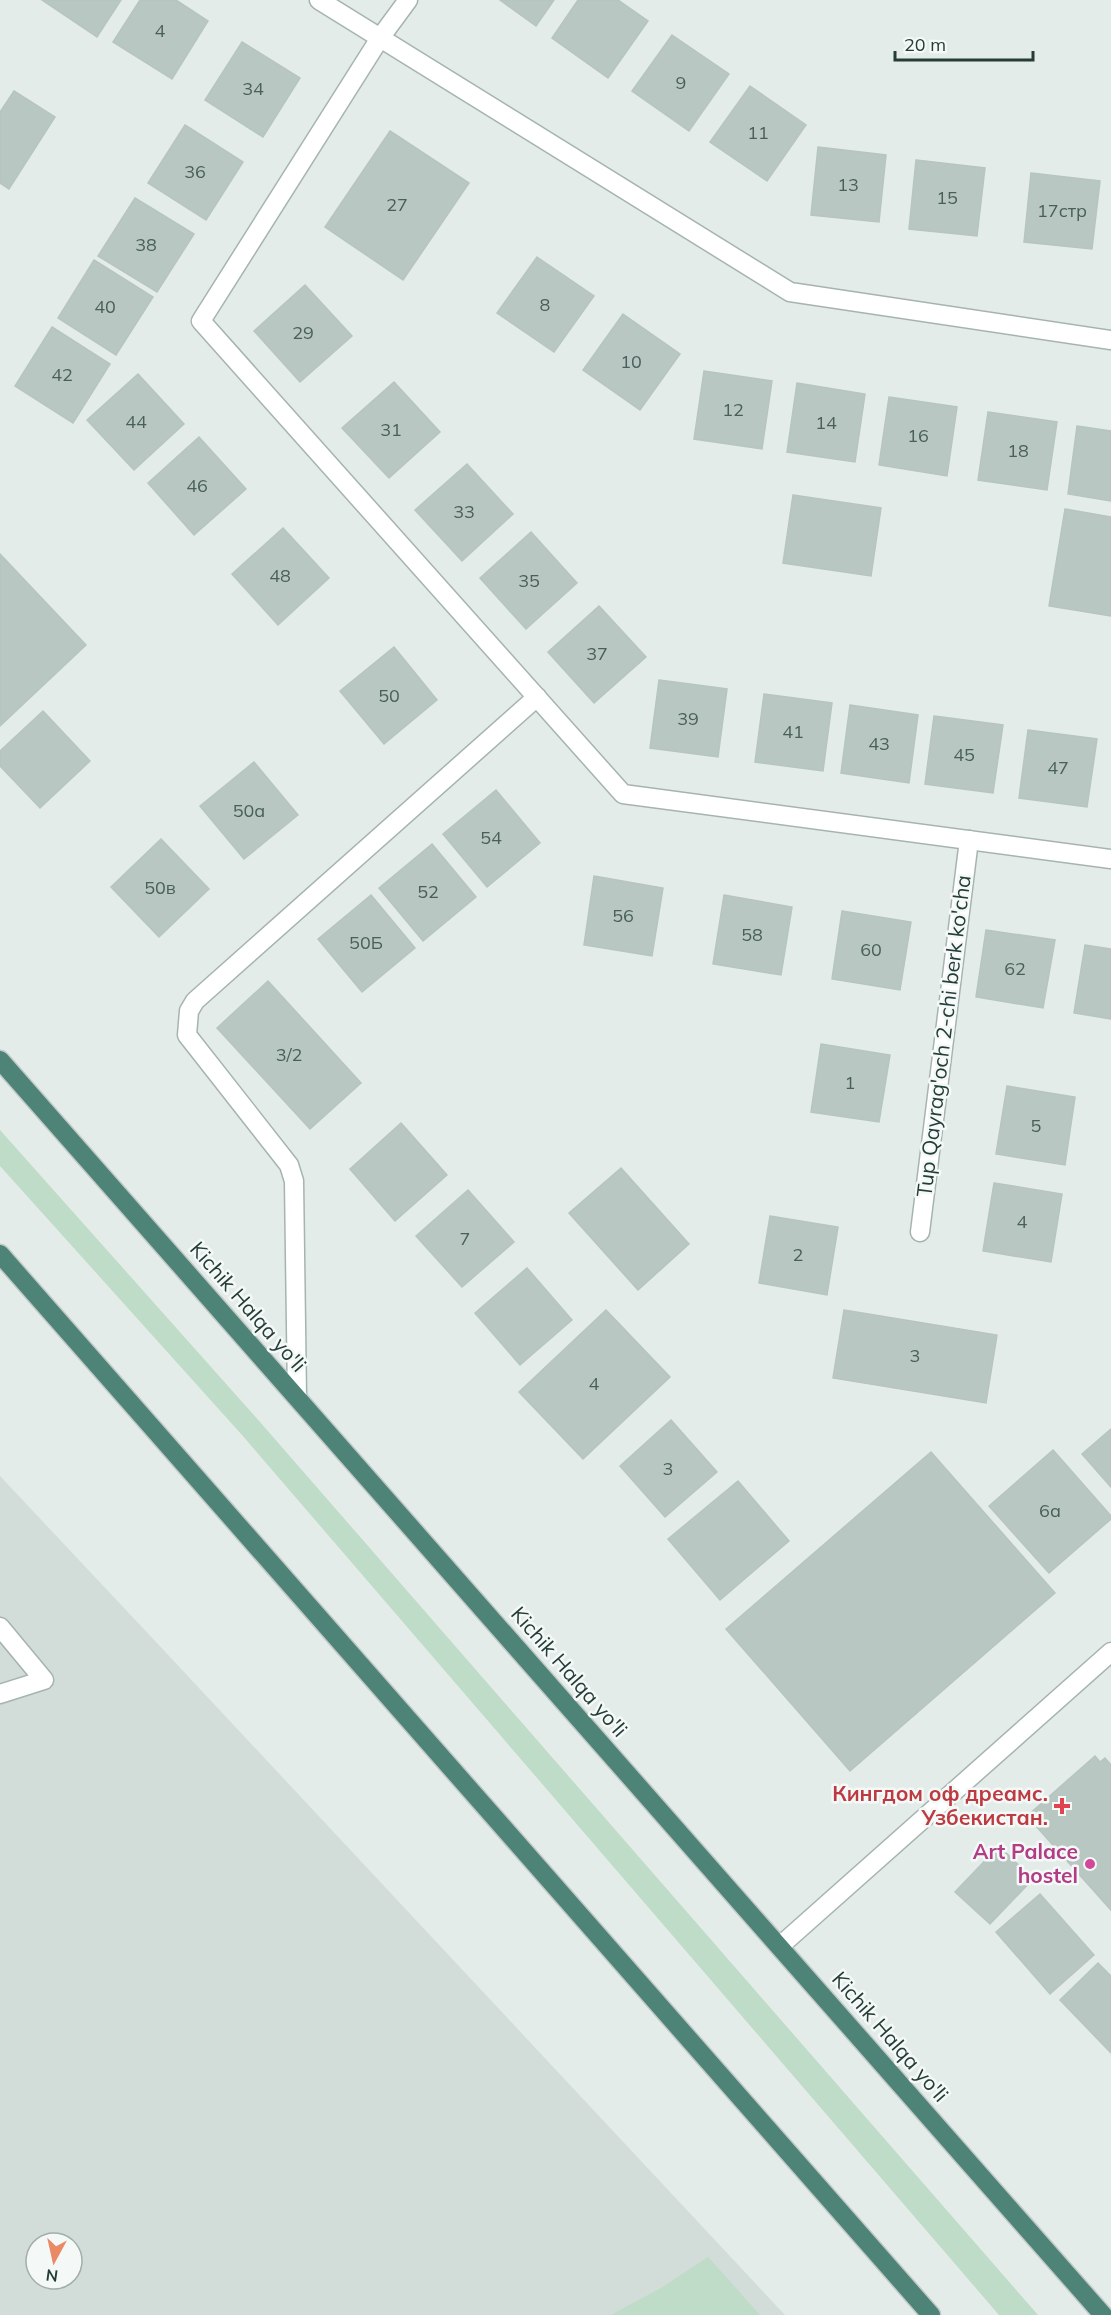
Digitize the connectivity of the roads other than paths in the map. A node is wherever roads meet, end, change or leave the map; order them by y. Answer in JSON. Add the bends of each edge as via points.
{"nodes":[{"id":1,"x":319,"y":0,"type":"edge"},
{"id":2,"x":408,"y":0,"type":"edge"},
{"id":3,"x":380,"y":38,"type":"junction"},
{"id":4,"x":1111,"y":340,"type":"edge"},
{"id":5,"x":537,"y":697,"type":"junction"},
{"id":6,"x":969,"y":840,"type":"junction"},
{"id":7,"x":1111,"y":859,"type":"edge"},
{"id":8,"x":0,"y":1060,"type":"edge"},
{"id":9,"x":920,"y":1232,"type":"dead end"},
{"id":10,"x":0,"y":1254,"type":"edge"},
{"id":11,"x":297,"y":1397,"type":"junction"},
{"id":12,"x":0,"y":1627,"type":"edge"},
{"id":13,"x":1111,"y":1652,"type":"edge"},
{"id":14,"x":0,"y":1694,"type":"edge"},
{"id":15,"x":780,"y":1946,"type":"junction"},
{"id":16,"x":923,"y":2311,"type":"edge"},
{"id":17,"x":1104,"y":2315,"type":"edge"}],
"edges":[{"from":1,"to":3,"type":"street"},
{"from":2,"to":3,"type":"street"},
{"from":3,"to":4,"type":"street","via":[[790,292]]},
{"from":3,"to":5,"type":"street","via":[[201,321]]},
{"from":5,"to":6,"type":"street","via":[[623,794]]},
{"from":5,"to":11,"type":"street","via":[[195,1001],[189,1011],[187,1035],[289,1166],[294,1181]]},
{"from":6,"to":7,"type":"street"},
{"from":6,"to":9,"type":"street","name":"Tup Qayrag'och 2-chi berk ko'cha"},
{"from":8,"to":11,"type":"highway","name":"Kichik Halqa yo'li"},
{"from":10,"to":16,"type":"highway"},
{"from":11,"to":15,"type":"highway","name":"Kichik Halqa yo'li"},
{"from":12,"to":14,"type":"street","via":[[44,1680]]},
{"from":13,"to":15,"type":"street"},
{"from":15,"to":17,"type":"highway","name":"Kichik Halqa yo'li"}]}
